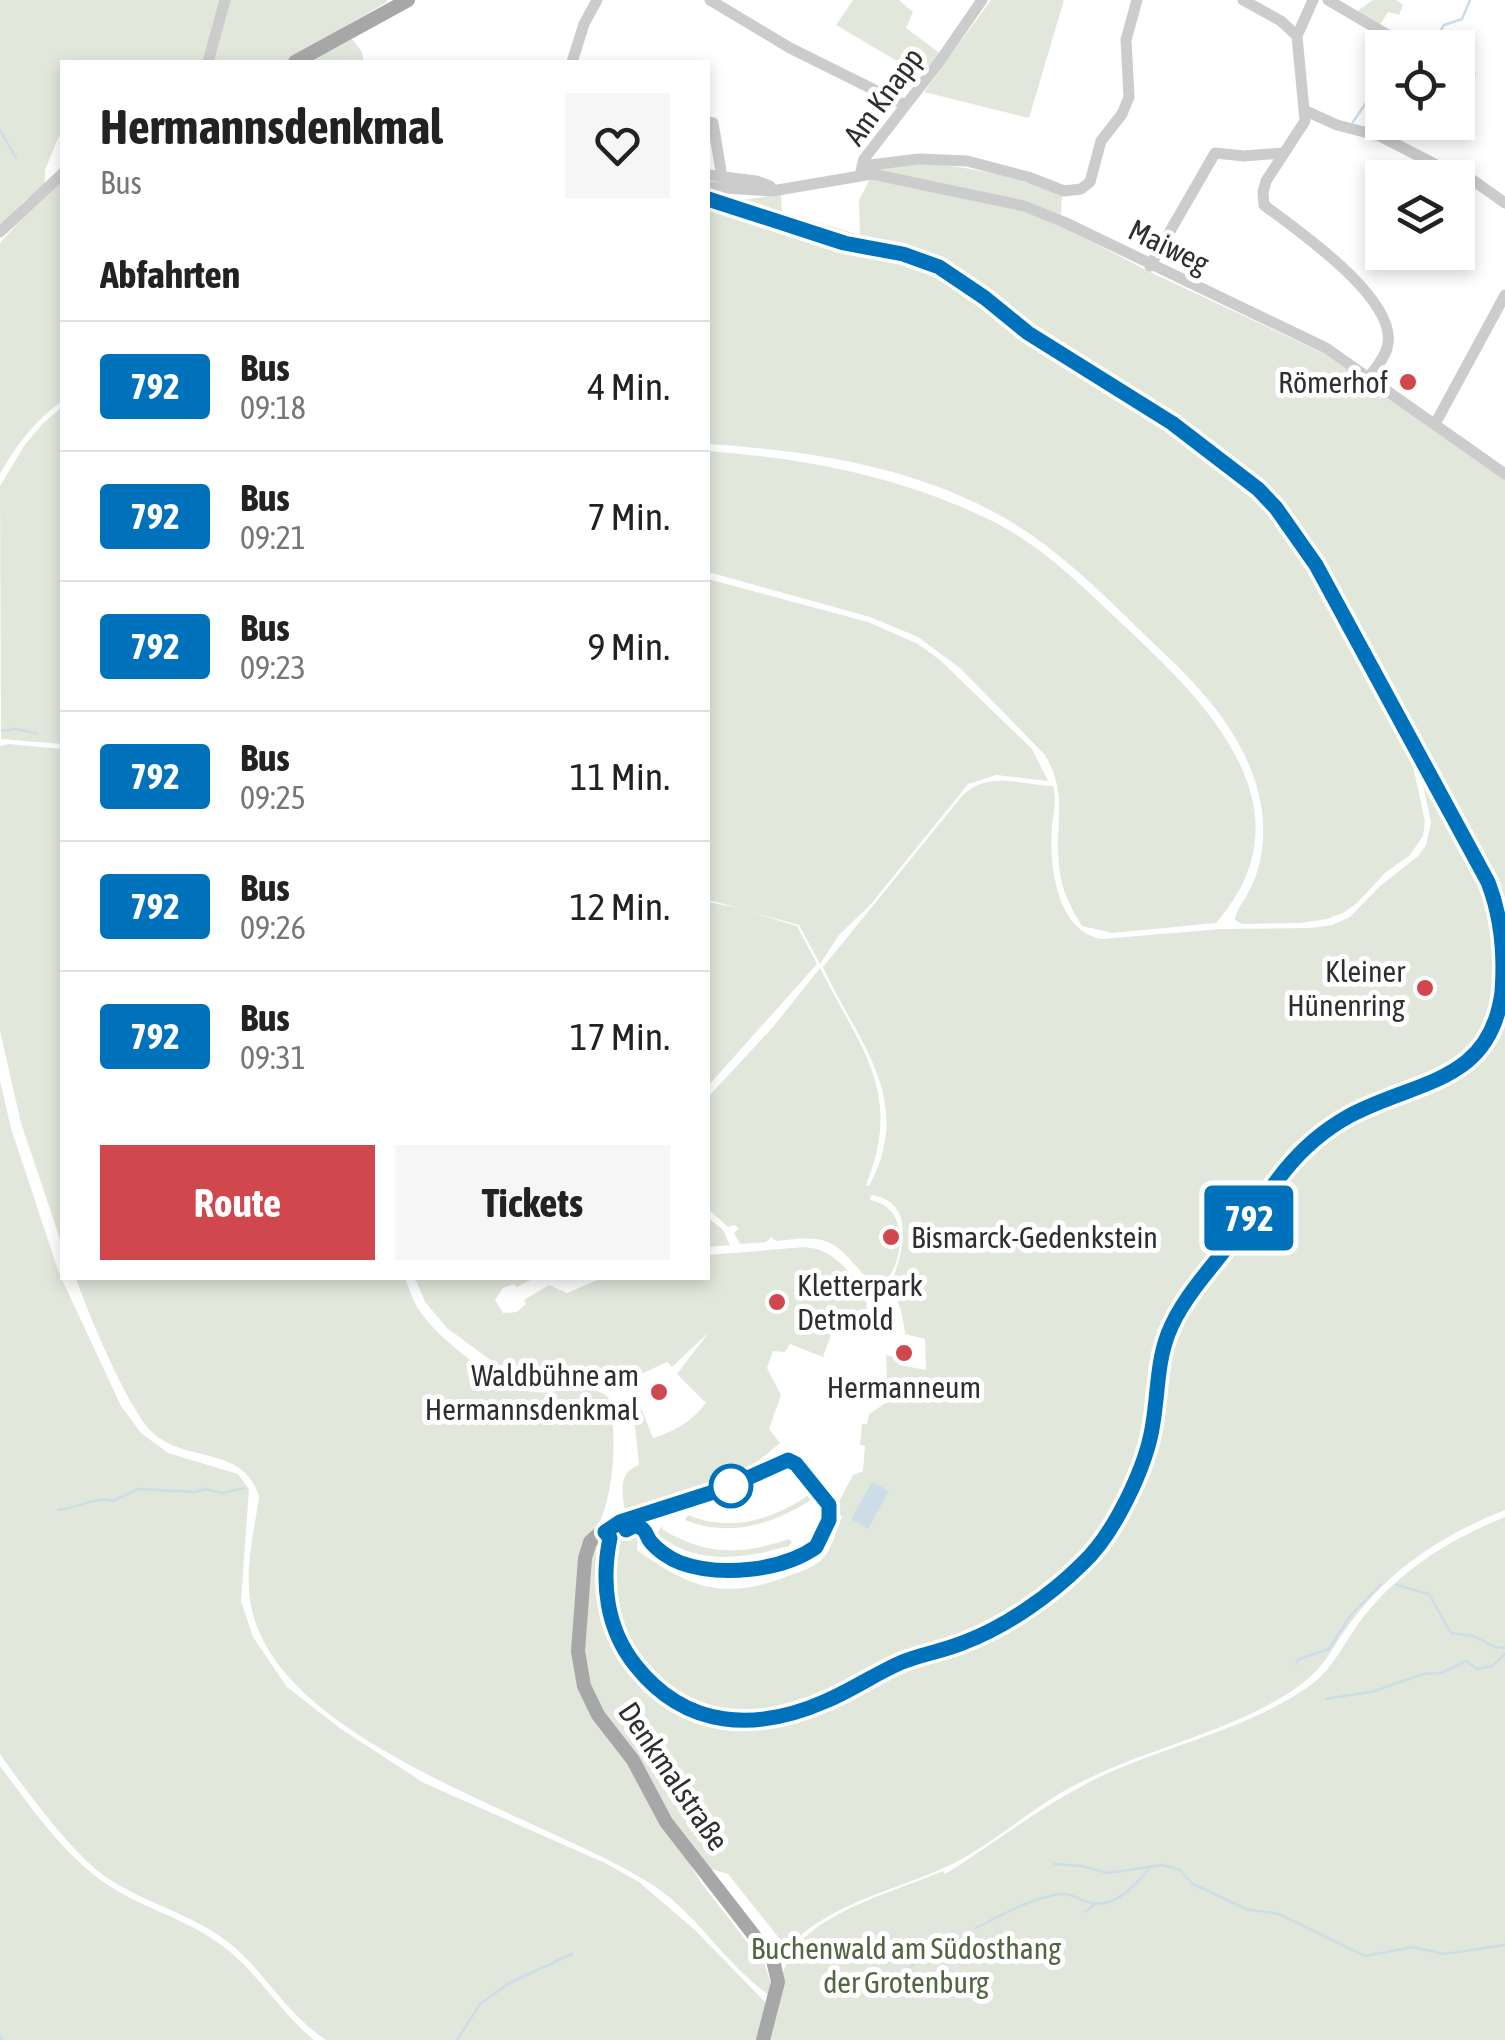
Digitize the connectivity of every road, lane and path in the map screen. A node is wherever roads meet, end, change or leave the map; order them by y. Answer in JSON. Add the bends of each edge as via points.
{"nodes":[{"id":1,"x":225,"y":0,"type":"edge"},
{"id":2,"x":408,"y":0,"type":"edge"},
{"id":3,"x":598,"y":0,"type":"edge"},
{"id":4,"x":710,"y":0,"type":"edge"},
{"id":5,"x":982,"y":0,"type":"edge"},
{"id":6,"x":1137,"y":0,"type":"edge"},
{"id":7,"x":1243,"y":0,"type":"edge"},
{"id":8,"x":1313,"y":0,"type":"edge"},
{"id":9,"x":1328,"y":0,"type":"edge"},
{"id":10,"x":1379,"y":30,"type":"edge"},
{"id":11,"x":1297,"y":36,"type":"junction"},
{"id":12,"x":209,"y":60,"type":"edge"},
{"id":13,"x":299,"y":60,"type":"edge"},
{"id":14,"x":573,"y":60,"type":"edge"},
{"id":15,"x":905,"y":105,"type":"junction"},
{"id":16,"x":1306,"y":111,"type":"junction"},
{"id":17,"x":710,"y":122,"type":"edge"},
{"id":18,"x":1283,"y":153,"type":"junction"},
{"id":19,"x":862,"y":170,"type":"junction"},
{"id":20,"x":710,"y":175,"type":"edge"},
{"id":21,"x":60,"y":176,"type":"edge"},
{"id":22,"x":722,"y":176,"type":"junction"},
{"id":23,"x":710,"y":187,"type":"edge"},
{"id":24,"x":772,"y":191,"type":"junction"},
{"id":25,"x":710,"y":200,"type":"edge"},
{"id":26,"x":1505,"y":203,"type":"edge"},
{"id":27,"x":0,"y":232,"type":"edge"},
{"id":28,"x":1150,"y":266,"type":"junction"},
{"id":29,"x":1505,"y":295,"type":"edge"},
{"id":30,"x":1369,"y":378,"type":"junction"},
{"id":31,"x":1436,"y":424,"type":"junction"},
{"id":32,"x":1505,"y":474,"type":"edge"},
{"id":33,"x":762,"y":2040,"type":"edge"}],
"edges":[{"from":1,"to":12,"type":"street"},
{"from":2,"to":13,"type":"main road"},
{"from":3,"to":14,"type":"street"},
{"from":4,"to":15,"type":"street"},
{"from":5,"to":15,"type":"street","name":"Am Knapp"},
{"from":6,"to":19,"type":"street","via":[[1126,40],[1129,97],[1081,189],[1064,191],[967,161],[919,159]]},
{"from":7,"to":11,"type":"street"},
{"from":8,"to":11,"type":"street"},
{"from":9,"to":10,"type":"street"},
{"from":11,"to":16,"type":"street"},
{"from":15,"to":19,"type":"street","name":"Am Knapp"},
{"from":16,"to":18,"type":"street"},
{"from":16,"to":26,"type":"street","via":[[1467,176]]},
{"from":17,"to":22,"type":"street"},
{"from":18,"to":28,"type":"street","via":[[1215,153]]},
{"from":18,"to":30,"type":"street","via":[[1266,181],[1264,205],[1372,299],[1389,342]]},
{"from":19,"to":24,"type":"street","name":"Maiweg"},
{"from":19,"to":28,"type":"street","name":"Maiweg","via":[[1024,206]]},
{"from":20,"to":22,"type":"street","name":"Maiweg"},
{"from":21,"to":27,"type":"street"},
{"from":22,"to":24,"type":"street","name":"Maiweg","via":[[765,183]]},
{"from":23,"to":24,"type":"street","name":"Maiweg"},
{"from":25,"to":33,"type":"main road","name":"Denkmalstraße","via":[[939,267],[1028,333],[1172,423],[1258,489],[1316,565],[1488,882],[1500,914],[1503,983],[1496,1026],[1478,1054],[1439,1079],[1351,1115],[1320,1134],[1287,1168],[1172,1326],[1160,1361],[1150,1438],[1110,1530],[1075,1571],[997,1628],[799,1711],[749,1722],[716,1719],[664,1693],[630,1658],[607,1601],[610,1538],[605,1532],[592,1540],[584,1558],[581,1676],[666,1822],[773,1960],[778,1982]]},
{"from":28,"to":30,"type":"street","name":"Maiweg","via":[[1326,348]]},
{"from":29,"to":31,"type":"street"},
{"from":30,"to":31,"type":"street","name":"Maiweg"},
{"from":31,"to":32,"type":"street","name":"Maiweg"}]}
